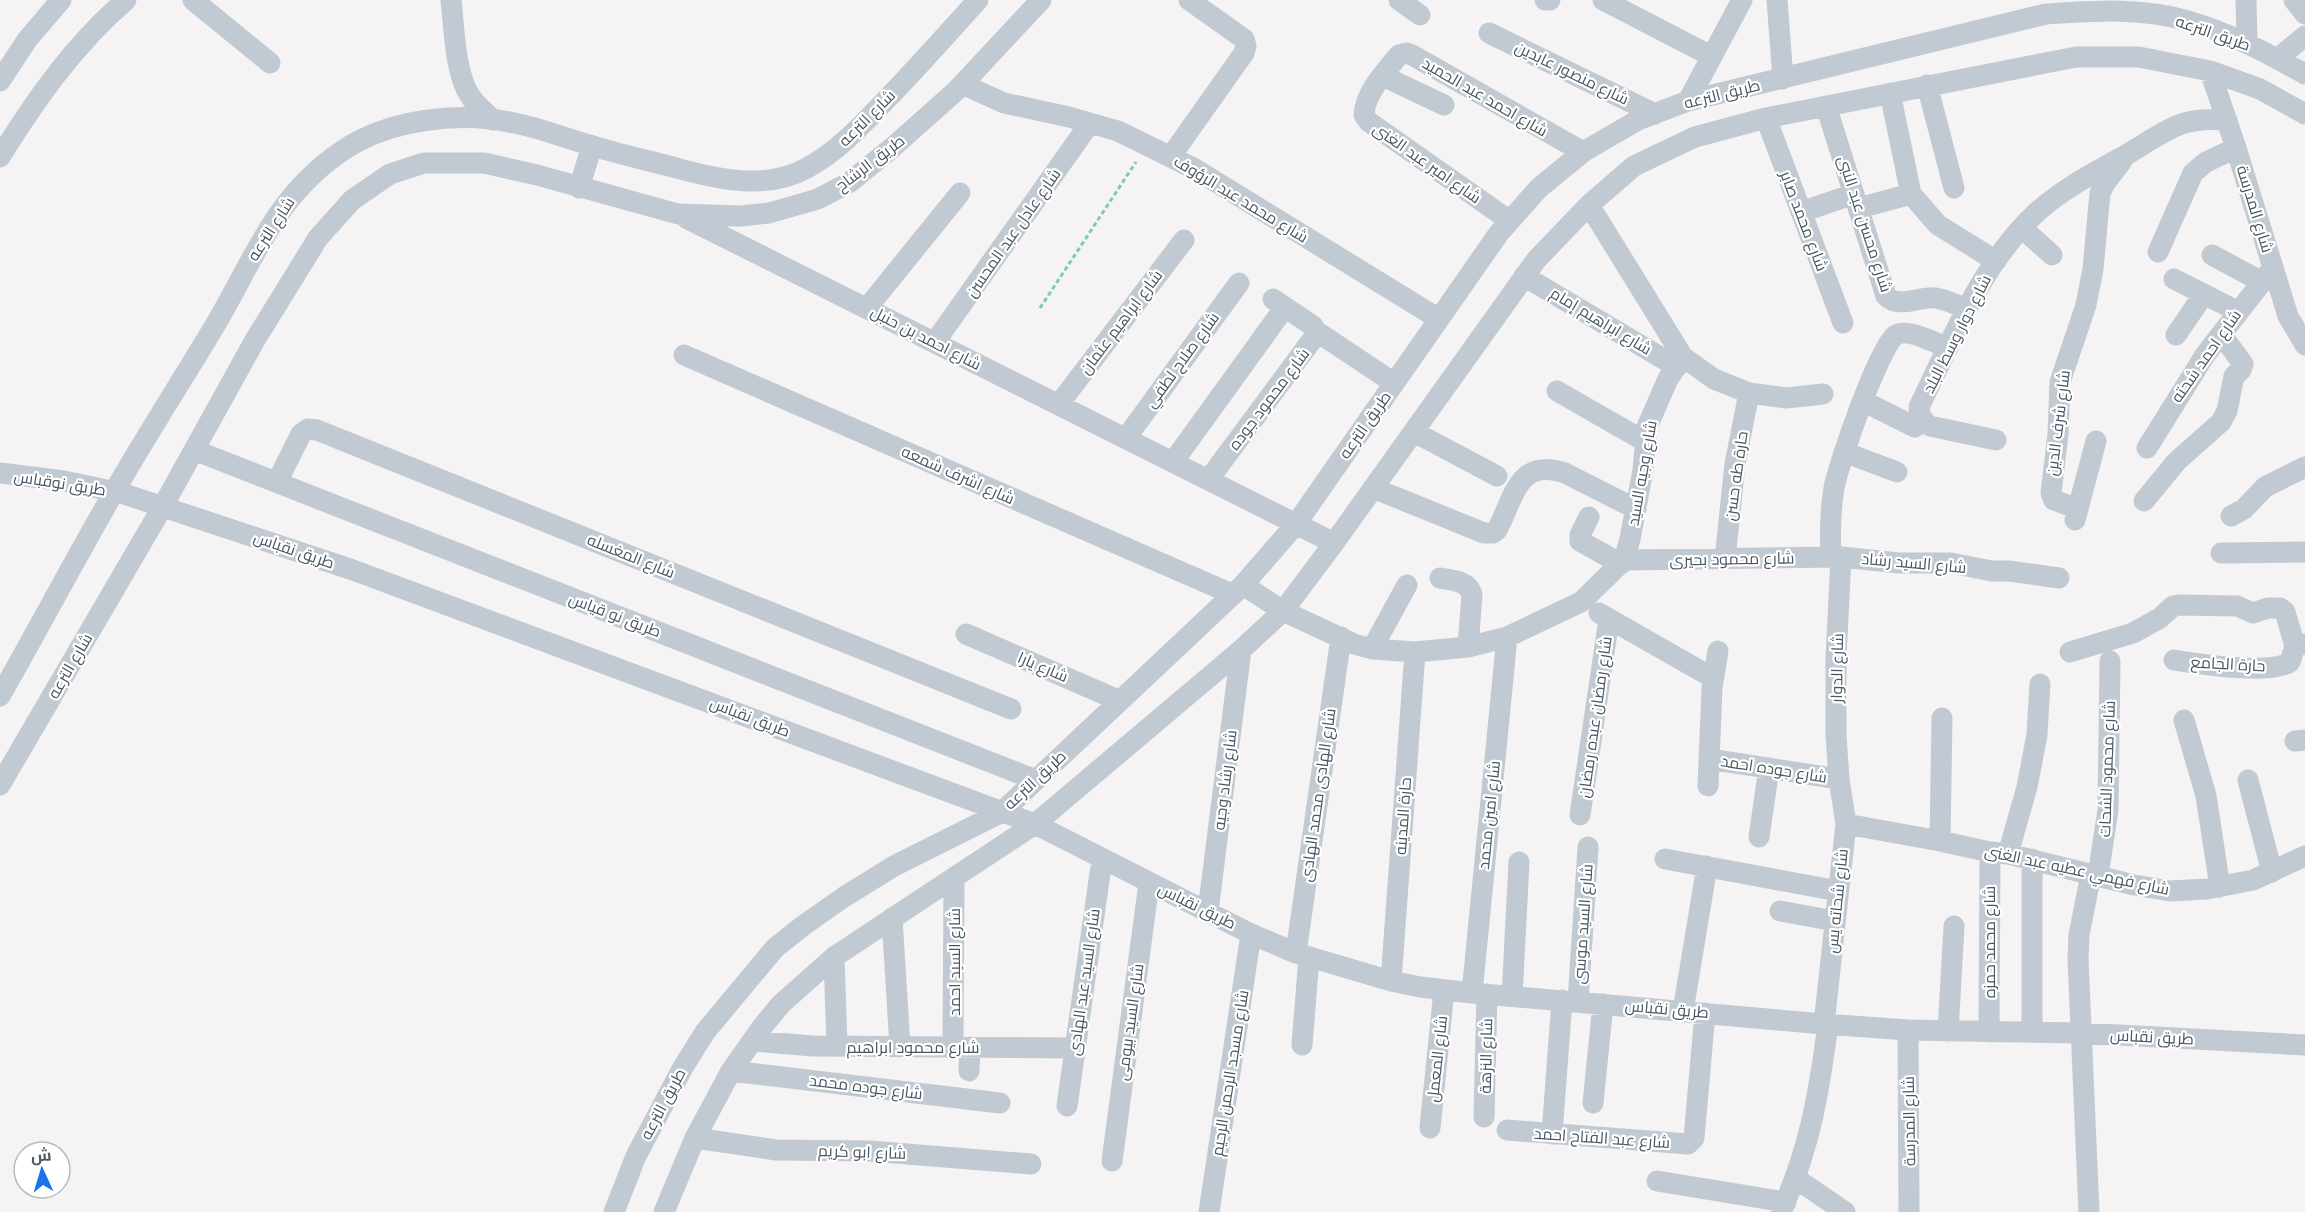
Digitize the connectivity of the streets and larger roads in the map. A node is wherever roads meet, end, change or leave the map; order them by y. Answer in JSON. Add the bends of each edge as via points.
{"nodes":[{"id":1,"x":61,"y":0,"type":"edge"},
{"id":2,"x":126,"y":0,"type":"edge"},
{"id":3,"x":193,"y":0,"type":"edge"},
{"id":4,"x":451,"y":0,"type":"edge"},
{"id":5,"x":978,"y":0,"type":"edge"},
{"id":6,"x":1041,"y":0,"type":"edge"},
{"id":7,"x":1189,"y":0,"type":"edge"},
{"id":8,"x":1399,"y":0,"type":"edge"},
{"id":9,"x":1545,"y":0,"type":"edge"},
{"id":10,"x":1550,"y":0,"type":"edge"},
{"id":11,"x":1603,"y":0,"type":"edge"},
{"id":12,"x":1742,"y":0,"type":"edge"},
{"id":13,"x":1777,"y":0,"type":"edge"},
{"id":14,"x":2246,"y":0,"type":"edge"},
{"id":15,"x":2294,"y":0,"type":"edge"},
{"id":16,"x":2161,"y":8,"type":"edge"},
{"id":17,"x":2305,"y":14,"type":"edge"},
{"id":18,"x":1420,"y":15,"type":"dead end"},
{"id":19,"x":1489,"y":33,"type":"dead end"},
{"id":20,"x":2305,"y":36,"type":"edge"},
{"id":21,"x":2247,"y":42,"type":"junction"},
{"id":22,"x":1711,"y":56,"type":"junction"},
{"id":23,"x":2277,"y":59,"type":"junction"},
{"id":24,"x":270,"y":63,"type":"dead end"},
{"id":25,"x":1387,"y":71,"type":"junction"},
{"id":26,"x":2210,"y":71,"type":"junction"},
{"id":27,"x":2305,"y":74,"type":"edge"},
{"id":28,"x":1783,"y":79,"type":"junction"},
{"id":29,"x":0,"y":81,"type":"edge"},
{"id":30,"x":962,"y":84,"type":"junction"},
{"id":31,"x":1927,"y":85,"type":"junction"},
{"id":32,"x":1890,"y":93,"type":"junction"},
{"id":33,"x":1688,"y":101,"type":"junction"},
{"id":34,"x":1444,"y":105,"type":"dead end"},
{"id":35,"x":1826,"y":106,"type":"junction"},
{"id":36,"x":1655,"y":114,"type":"junction"},
{"id":37,"x":2305,"y":114,"type":"edge"},
{"id":38,"x":1766,"y":118,"type":"junction"},
{"id":39,"x":493,"y":120,"type":"junction"},
{"id":40,"x":2227,"y":120,"type":"junction"},
{"id":41,"x":1090,"y":123,"type":"junction"},
{"id":42,"x":2236,"y":148,"type":"junction"},
{"id":43,"x":1583,"y":152,"type":"junction"},
{"id":44,"x":2128,"y":154,"type":"junction"},
{"id":45,"x":1171,"y":156,"type":"junction"},
{"id":46,"x":0,"y":157,"type":"edge"},
{"id":47,"x":585,"y":167,"type":"junction"},
{"id":48,"x":1954,"y":188,"type":"dead end"},
{"id":49,"x":960,"y":193,"type":"dead end"},
{"id":50,"x":1911,"y":194,"type":"junction"},
{"id":51,"x":1856,"y":201,"type":"junction"},
{"id":52,"x":1589,"y":205,"type":"junction"},
{"id":53,"x":1801,"y":212,"type":"junction"},
{"id":54,"x":678,"y":214,"type":"junction"},
{"id":55,"x":1510,"y":221,"type":"junction"},
{"id":56,"x":2022,"y":228,"type":"junction"},
{"id":57,"x":1184,"y":240,"type":"dead end"},
{"id":58,"x":2158,"y":252,"type":"dead end"},
{"id":59,"x":2052,"y":255,"type":"dead end"},
{"id":60,"x":2212,"y":255,"type":"dead end"},
{"id":61,"x":1996,"y":261,"type":"junction"},
{"id":62,"x":2267,"y":275,"type":"junction"},
{"id":63,"x":1524,"y":276,"type":"junction"},
{"id":64,"x":2174,"y":279,"type":"dead end"},
{"id":65,"x":1239,"y":283,"type":"dead end"},
{"id":66,"x":2204,"y":294,"type":"junction"},
{"id":67,"x":867,"y":308,"type":"junction"},
{"id":68,"x":1967,"y":309,"type":"junction"},
{"id":69,"x":2237,"y":311,"type":"junction"},
{"id":70,"x":1439,"y":319,"type":"junction"},
{"id":71,"x":1843,"y":323,"type":"dead end"},
{"id":72,"x":1316,"y":331,"type":"junction"},
{"id":73,"x":2220,"y":334,"type":"junction"},
{"id":74,"x":2176,"y":335,"type":"dead end"},
{"id":75,"x":935,"y":342,"type":"junction"},
{"id":76,"x":2305,"y":345,"type":"edge"},
{"id":77,"x":1948,"y":348,"type":"junction"},
{"id":78,"x":684,"y":355,"type":"dead end"},
{"id":79,"x":1680,"y":362,"type":"junction"},
{"id":80,"x":1394,"y":383,"type":"junction"},
{"id":81,"x":1557,"y":391,"type":"dead end"},
{"id":82,"x":1749,"y":393,"type":"junction"},
{"id":83,"x":1823,"y":394,"type":"dead end"},
{"id":84,"x":1863,"y":401,"type":"junction"},
{"id":85,"x":1059,"y":404,"type":"junction"},
{"id":86,"x":1917,"y":417,"type":"junction"},
{"id":87,"x":1414,"y":432,"type":"junction"},
{"id":88,"x":1126,"y":438,"type":"junction"},
{"id":89,"x":1996,"y":441,"type":"dead end"},
{"id":90,"x":2096,"y":441,"type":"dead end"},
{"id":91,"x":1646,"y":442,"type":"junction"},
{"id":92,"x":2147,"y":448,"type":"dead end"},
{"id":93,"x":194,"y":450,"type":"junction"},
{"id":94,"x":1844,"y":452,"type":"junction"},
{"id":95,"x":1173,"y":462,"type":"junction"},
{"id":96,"x":2305,"y":467,"type":"edge"},
{"id":97,"x":1897,"y":472,"type":"dead end"},
{"id":98,"x":0,"y":473,"type":"edge"},
{"id":99,"x":1497,"y":476,"type":"dead end"},
{"id":100,"x":1209,"y":479,"type":"junction"},
{"id":101,"x":277,"y":482,"type":"junction"},
{"id":102,"x":1373,"y":488,"type":"junction"},
{"id":103,"x":117,"y":492,"type":"junction"},
{"id":104,"x":2144,"y":501,"type":"dead end"},
{"id":105,"x":155,"y":504,"type":"junction"},
{"id":106,"x":1636,"y":509,"type":"junction"},
{"id":107,"x":2231,"y":516,"type":"dead end"},
{"id":108,"x":1589,"y":517,"type":"dead end"},
{"id":109,"x":1296,"y":524,"type":"junction"},
{"id":110,"x":1334,"y":543,"type":"junction"},
{"id":111,"x":2305,"y":552,"type":"edge"},
{"id":112,"x":2222,"y":553,"type":"dead end"},
{"id":113,"x":1836,"y":557,"type":"junction"},
{"id":114,"x":1725,"y":559,"type":"junction"},
{"id":115,"x":1622,"y":562,"type":"junction"},
{"id":116,"x":1440,"y":578,"type":"dead end"},
{"id":117,"x":2059,"y":578,"type":"dead end"},
{"id":118,"x":1407,"y":585,"type":"dead end"},
{"id":119,"x":1238,"y":590,"type":"junction"},
{"id":120,"x":1581,"y":602,"type":"junction"},
{"id":121,"x":1283,"y":611,"type":"junction"},
{"id":122,"x":1609,"y":619,"type":"junction"},
{"id":123,"x":966,"y":634,"type":"dead end"},
{"id":124,"x":1341,"y":637,"type":"junction"},
{"id":125,"x":1506,"y":638,"type":"junction"},
{"id":126,"x":2300,"y":645,"type":"edge"},
{"id":127,"x":1468,"y":647,"type":"junction"},
{"id":128,"x":1372,"y":649,"type":"junction"},
{"id":129,"x":1241,"y":650,"type":"junction"},
{"id":130,"x":1718,"y":651,"type":"dead end"},
{"id":131,"x":1414,"y":652,"type":"junction"},
{"id":132,"x":2070,"y":652,"type":"dead end"},
{"id":133,"x":2174,"y":660,"type":"dead end"},
{"id":134,"x":2110,"y":661,"type":"dead end"},
{"id":135,"x":1713,"y":678,"type":"junction"},
{"id":136,"x":2040,"y":684,"type":"dead end"},
{"id":137,"x":0,"y":696,"type":"edge"},
{"id":138,"x":1120,"y":700,"type":"junction"},
{"id":139,"x":1011,"y":709,"type":"dead end"},
{"id":140,"x":1942,"y":718,"type":"dead end"},
{"id":141,"x":2184,"y":720,"type":"dead end"},
{"id":142,"x":1709,"y":759,"type":"junction"},
{"id":143,"x":1769,"y":768,"type":"junction"},
{"id":144,"x":1839,"y":779,"type":"junction"},
{"id":145,"x":1036,"y":780,"type":"junction"},
{"id":146,"x":2248,"y":780,"type":"dead end"},
{"id":147,"x":0,"y":785,"type":"edge"},
{"id":148,"x":1708,"y":786,"type":"dead end"},
{"id":149,"x":1002,"y":812,"type":"junction"},
{"id":150,"x":1580,"y":815,"type":"dead end"},
{"id":151,"x":1035,"y":824,"type":"junction"},
{"id":152,"x":1846,"y":824,"type":"junction"},
{"id":153,"x":1760,"y":837,"type":"dead end"},
{"id":154,"x":1940,"y":841,"type":"junction"},
{"id":155,"x":1588,"y":846,"type":"dead end"},
{"id":156,"x":1999,"y":853,"type":"junction"},
{"id":157,"x":2305,"y":856,"type":"edge"},
{"id":158,"x":1102,"y":859,"type":"junction"},
{"id":159,"x":1665,"y":859,"type":"dead end"},
{"id":160,"x":2032,"y":859,"type":"junction"},
{"id":161,"x":1519,"y":862,"type":"dead end"},
{"id":162,"x":1707,"y":866,"type":"junction"},
{"id":163,"x":2272,"y":872,"type":"junction"},
{"id":164,"x":2094,"y":875,"type":"junction"},
{"id":165,"x":954,"y":878,"type":"junction"},
{"id":166,"x":1149,"y":883,"type":"junction"},
{"id":167,"x":2220,"y":886,"type":"junction"},
{"id":168,"x":1838,"y":891,"type":"junction"},
{"id":169,"x":1208,"y":911,"type":"junction"},
{"id":170,"x":1780,"y":911,"type":"dead end"},
{"id":171,"x":892,"y":918,"type":"junction"},
{"id":172,"x":1835,"y":921,"type":"junction"},
{"id":173,"x":1954,"y":926,"type":"dead end"},
{"id":174,"x":1251,"y":933,"type":"junction"},
{"id":175,"x":1302,"y":955,"type":"junction"},
{"id":176,"x":834,"y":957,"type":"junction"},
{"id":177,"x":1391,"y":981,"type":"junction"},
{"id":178,"x":1444,"y":990,"type":"junction"},
{"id":179,"x":1480,"y":993,"type":"junction"},
{"id":180,"x":1512,"y":996,"type":"junction"},
{"id":181,"x":1570,"y":1001,"type":"junction"},
{"id":182,"x":1603,"y":1004,"type":"junction"},
{"id":183,"x":1683,"y":1011,"type":"junction"},
{"id":184,"x":1705,"y":1013,"type":"junction"},
{"id":185,"x":1826,"y":1024,"type":"junction"},
{"id":186,"x":1908,"y":1030,"type":"junction"},
{"id":187,"x":1948,"y":1032,"type":"junction"},
{"id":188,"x":1989,"y":1032,"type":"junction"},
{"id":189,"x":2032,"y":1032,"type":"junction"},
{"id":190,"x":2081,"y":1032,"type":"junction"},
{"id":191,"x":752,"y":1041,"type":"junction"},
{"id":192,"x":837,"y":1046,"type":"junction"},
{"id":193,"x":1302,"y":1046,"type":"dead end"},
{"id":194,"x":2305,"y":1046,"type":"edge"},
{"id":195,"x":900,"y":1047,"type":"junction"},
{"id":196,"x":961,"y":1047,"type":"junction"},
{"id":197,"x":1075,"y":1048,"type":"junction"},
{"id":198,"x":731,"y":1071,"type":"junction"},
{"id":199,"x":969,"y":1071,"type":"dead end"},
{"id":200,"x":1000,"y":1103,"type":"dead end"},
{"id":201,"x":1593,"y":1103,"type":"dead end"},
{"id":202,"x":1067,"y":1106,"type":"dead end"},
{"id":203,"x":1484,"y":1117,"type":"dead end"},
{"id":204,"x":1430,"y":1128,"type":"dead end"},
{"id":205,"x":1507,"y":1130,"type":"dead end"},
{"id":206,"x":1552,"y":1134,"type":"junction"},
{"id":207,"x":695,"y":1138,"type":"junction"},
{"id":208,"x":1112,"y":1161,"type":"dead end"},
{"id":209,"x":1031,"y":1164,"type":"dead end"},
{"id":210,"x":1795,"y":1178,"type":"junction"},
{"id":211,"x":1657,"y":1181,"type":"dead end"},
{"id":212,"x":1783,"y":1207,"type":"edge"},
{"id":213,"x":614,"y":1212,"type":"edge"},
{"id":214,"x":664,"y":1212,"type":"edge"},
{"id":215,"x":1209,"y":1212,"type":"edge"},
{"id":216,"x":1845,"y":1212,"type":"edge"},
{"id":217,"x":1909,"y":1212,"type":"edge"},
{"id":218,"x":2089,"y":1212,"type":"edge"}],
"edges":[{"from":1,"to":29,"type":"street","via":[[27,40]]},
{"from":2,"to":46,"type":"street","via":[[84,39],[55,75]]},
{"from":3,"to":24,"type":"street"},
{"from":4,"to":39,"type":"street","via":[[466,87]]},
{"from":5,"to":47,"type":"street","name":"شارع الترعه","via":[[845,142],[806,169],[761,181],[738,181]]},
{"from":6,"to":30,"type":"street","name":"طريق الرشاح"},
{"from":7,"to":45,"type":"street","via":[[1244,39],[1246,46]]},
{"from":8,"to":18,"type":"street"},
{"from":9,"to":10,"type":"street"},
{"from":11,"to":22,"type":"street"},
{"from":12,"to":22,"type":"street"},
{"from":13,"to":28,"type":"street"},
{"from":14,"to":21,"type":"street"},
{"from":15,"to":17,"type":"street"},
{"from":16,"to":21,"type":"street","name":"طريق الترعه"},
{"from":16,"to":28,"type":"street","name":"طريق الترعه","via":[[2046,14]]},
{"from":19,"to":36,"type":"street","name":"شارع منصور عابدين"},
{"from":20,"to":23,"type":"street"},
{"from":21,"to":23,"type":"street","name":"طريق الترعه"},
{"from":22,"to":33,"type":"street"},
{"from":23,"to":27,"type":"street","name":"طريق الترعه"},
{"from":25,"to":34,"type":"street"},
{"from":25,"to":43,"type":"street","name":"شارع احمد عبد الحميد","via":[[1399,55],[1412,55]]},
{"from":25,"to":55,"type":"street","name":"شارع امير عبد الغنى","via":[[1364,106],[1369,122]]},
{"from":26,"to":31,"type":"street","name":"طريق الترعه","via":[[2139,57],[2076,57]]},
{"from":26,"to":37,"type":"street","name":"طريق الترعه","via":[[2260,89]]},
{"from":26,"to":40,"type":"street","name":"شارع المدرسة"},
{"from":28,"to":33,"type":"street","name":"طريق الترعه"},
{"from":30,"to":41,"type":"street","name":"شارع محمد عبد الرؤوف","via":[[1004,104]]},
{"from":30,"to":54,"type":"street","name":"طريق الرشاح","via":[[850,182],[818,199],[769,213]]},
{"from":31,"to":32,"type":"street","name":"طريق الترعه"},
{"from":31,"to":48,"type":"street"},
{"from":32,"to":35,"type":"street","name":"طريق الترعه"},
{"from":32,"to":50,"type":"street"},
{"from":33,"to":36,"type":"street","name":"طريق الترعه"},
{"from":35,"to":38,"type":"street","name":"طريق الترعه"},
{"from":35,"to":51,"type":"street","name":"شارع محسن عبد النبى"},
{"from":36,"to":43,"type":"street","name":"طريق الترعه"},
{"from":38,"to":52,"type":"street","name":"طريق الترعه","via":[[1695,137],[1634,166]]},
{"from":38,"to":53,"type":"street","name":"شارع محمد صابر"},
{"from":39,"to":47,"type":"street","name":"شارع الترعه","via":[[513,122]]},
{"from":39,"to":103,"type":"street","name":"شارع الترعه","via":[[439,119],[372,135],[344,150],[302,184],[262,240]]},
{"from":40,"to":42,"type":"street","name":"شارع المدرسة"},
{"from":40,"to":44,"type":"street","name":"شارع دوار وسط البلد","via":[[2183,122]]},
{"from":41,"to":45,"type":"street","name":"شارع محمد عبد الرؤوف","via":[[1119,131]]},
{"from":41,"to":75,"type":"street","name":"شارع عادل عبد المحسن"},
{"from":42,"to":58,"type":"street","via":[[2193,173]]},
{"from":42,"to":62,"type":"street","name":"شارع المدرسة"},
{"from":43,"to":55,"type":"street","name":"طريق الترعه","via":[[1539,188]]},
{"from":44,"to":56,"type":"street","name":"شارع دوار وسط البلد","via":[[2080,179]]},
{"from":44,"to":90,"type":"street","name":"شارع شرف الدين","via":[[2100,193],[2088,296],[2060,382],[2050,493],[2076,515]]},
{"from":45,"to":70,"type":"street","name":"شارع محمد عبد الرؤوف"},
{"from":47,"to":54,"type":"street","name":"طريق الرشاح"},
{"from":47,"to":93,"type":"street","name":"شارع الترعه","via":[[537,175],[484,163],[424,163],[390,174],[352,200],[318,238]]},
{"from":49,"to":67,"type":"street"},
{"from":50,"to":51,"type":"street"},
{"from":50,"to":61,"type":"street","name":"شارع دوار وسط البلد","via":[[1938,225]]},
{"from":51,"to":53,"type":"street"},
{"from":51,"to":68,"type":"street","name":"شارع محسن عبد النبى","via":[[1886,296],[1896,302],[1928,297]]},
{"from":52,"to":63,"type":"street","name":"طريق الترعه"},
{"from":52,"to":79,"type":"street"},
{"from":53,"to":71,"type":"street","name":"شارع محمد صابر"},
{"from":54,"to":67,"type":"street","name":"شارع احمد بن حنبل"},
{"from":55,"to":70,"type":"street","name":"طريق الترعه"},
{"from":56,"to":59,"type":"street"},
{"from":56,"to":61,"type":"street","name":"شارع دوار وسط البلد"},
{"from":57,"to":85,"type":"street","name":"شارع ابراهيم عثمان"},
{"from":60,"to":62,"type":"street"},
{"from":61,"to":68,"type":"street","name":"شارع دوار وسط البلد"},
{"from":62,"to":69,"type":"street","name":"شارع احمد شحته"},
{"from":62,"to":76,"type":"street","name":"شارع المدرسة"},
{"from":63,"to":79,"type":"street","name":"شارع ابراهيم إمام"},
{"from":63,"to":87,"type":"street","name":"طريق الترعه"},
{"from":64,"to":66,"type":"street"},
{"from":65,"to":88,"type":"street","name":"شارع صلاح لطفي"},
{"from":66,"to":69,"type":"street"},
{"from":66,"to":74,"type":"street"},
{"from":67,"to":75,"type":"street","name":"شارع احمد بن حنبل"},
{"from":68,"to":77,"type":"street","name":"شارع دوار وسط البلد"},
{"from":69,"to":73,"type":"street","name":"شارع احمد شحته"},
{"from":70,"to":80,"type":"street","name":"طريق الترعه"},
{"from":72,"to":80,"type":"street"},
{"from":72,"to":95,"type":"street","name":"شارع محمود جوده","via":[[1279,303]]},
{"from":72,"to":100,"type":"street","name":"شارع محمود جوده","via":[[1313,341]]},
{"from":73,"to":92,"type":"street","name":"شارع احمد شحته"},
{"from":73,"to":104,"type":"street","via":[[2243,364],[2234,376],[2228,411],[2217,427],[2177,461]]},
{"from":75,"to":85,"type":"street","name":"شارع احمد بن حنبل"},
{"from":77,"to":84,"type":"street","name":"شارع الدوار","via":[[1907,332],[1894,336]]},
{"from":77,"to":86,"type":"street","name":"شارع دوار وسط البلد"},
{"from":78,"to":119,"type":"street","name":"شارع اشرف شمعه"},
{"from":79,"to":82,"type":"street","name":"شارع ابراهيم إمام"},
{"from":79,"to":91,"type":"street","name":"شارع وجيه السيد","via":[[1655,408]]},
{"from":80,"to":109,"type":"street","name":"طريق الترعه"},
{"from":81,"to":91,"type":"street"},
{"from":82,"to":83,"type":"street","name":"شارع ابراهيم إمام","via":[[1786,398]]},
{"from":82,"to":114,"type":"street","name":"حارة طه حسن","via":[[1735,464]]},
{"from":84,"to":86,"type":"street"},
{"from":84,"to":94,"type":"street","name":"شارع الدوار"},
{"from":85,"to":88,"type":"street","name":"شارع احمد بن حنبل"},
{"from":86,"to":89,"type":"street","via":[[1919,413],[1930,426]]},
{"from":87,"to":99,"type":"street"},
{"from":87,"to":102,"type":"street","name":"طريق الترعه"},
{"from":88,"to":95,"type":"street","name":"شارع احمد بن حنبل"},
{"from":91,"to":106,"type":"street","name":"شارع وجيه السيد"},
{"from":93,"to":101,"type":"street","name":"طريق نو قياس"},
{"from":93,"to":105,"type":"street","name":"شارع الترعه"},
{"from":94,"to":97,"type":"street"},
{"from":94,"to":113,"type":"street","name":"شارع الدوار","via":[[1834,486],[1830,522]]},
{"from":95,"to":100,"type":"street","name":"شارع احمد بن حنبل"},
{"from":96,"to":107,"type":"street","via":[[2265,487],[2251,503]]},
{"from":98,"to":103,"type":"street","name":"طريق نوقباس"},
{"from":100,"to":109,"type":"street","name":"شارع احمد بن حنبل"},
{"from":101,"to":139,"type":"street","name":"شارع المغسله","via":[[302,434],[308,429],[317,430]]},
{"from":101,"to":145,"type":"street","name":"طريق نو قياس"},
{"from":102,"to":106,"type":"street","via":[[1484,533],[1497,530],[1516,485],[1525,476],[1542,470],[1553,469]]},
{"from":102,"to":110,"type":"street","name":"طريق الترعه"},
{"from":103,"to":105,"type":"street","name":"طريق نوقباس"},
{"from":103,"to":137,"type":"street","name":"شارع الترعه"},
{"from":105,"to":147,"type":"street","name":"شارع الترعه"},
{"from":105,"to":149,"type":"street","name":"طريق نقباس","via":[[450,605]]},
{"from":106,"to":115,"type":"street","name":"شارع وجيه السيد"},
{"from":108,"to":115,"type":"street","via":[[1580,541]]},
{"from":109,"to":110,"type":"street","name":"شارع احمد بن حنبل"},
{"from":109,"to":119,"type":"street","name":"طريق الترعه"},
{"from":110,"to":121,"type":"street","name":"طريق الترعه"},
{"from":111,"to":112,"type":"street"},
{"from":113,"to":114,"type":"street","name":"شارع محمود بحيرى"},
{"from":113,"to":117,"type":"street","name":"شارع السيد رشاد","via":[[1951,563]]},
{"from":113,"to":144,"type":"street","name":"شارع الدوار"},
{"from":114,"to":115,"type":"street","name":"شارع محمود بحيرى"},
{"from":115,"to":120,"type":"street","name":"شارع اشرف شمعه"},
{"from":116,"to":127,"type":"street","via":[[1465,583],[1470,588]]},
{"from":118,"to":128,"type":"street"},
{"from":119,"to":121,"type":"street","name":"شارع اشرف شمعه"},
{"from":119,"to":138,"type":"street","name":"طريق الترعه"},
{"from":120,"to":122,"type":"street"},
{"from":120,"to":125,"type":"street","name":"شارع اشرف شمعه"},
{"from":121,"to":124,"type":"street","name":"شارع اشرف شمعه"},
{"from":121,"to":129,"type":"street","name":"طريق الترعه"},
{"from":122,"to":135,"type":"street"},
{"from":122,"to":150,"type":"street","name":"شارع رمضان عبده رمضان"},
{"from":123,"to":138,"type":"street","name":"شارع يارا"},
{"from":124,"to":128,"type":"street","name":"شارع اشرف شمعه"},
{"from":124,"to":175,"type":"street","name":"شارع الهادى محمد الهادى"},
{"from":125,"to":127,"type":"street","name":"شارع اشرف شمعه"},
{"from":125,"to":179,"type":"street","name":"شارع امين محمد"},
{"from":126,"to":132,"type":"street","via":[[2285,612],[2277,607],[2253,613],[2237,606],[2173,606],[2133,633]]},
{"from":126,"to":133,"type":"street","name":"حارة الجامع","via":[[2290,662],[2279,666]]},
{"from":127,"to":131,"type":"street","name":"شارع اشرف شمعه"},
{"from":128,"to":131,"type":"street","name":"شارع اشرف شمعه"},
{"from":129,"to":151,"type":"street","name":"طريق الترعه"},
{"from":129,"to":169,"type":"street","name":"شارع رشاد وجيه"},
{"from":130,"to":135,"type":"street"},
{"from":131,"to":177,"type":"street","name":"حارة المدينه"},
{"from":134,"to":164,"type":"street","name":"شارع محمود الشحات","via":[[2108,810]]},
{"from":135,"to":142,"type":"street"},
{"from":136,"to":156,"type":"street","name":"شارع محمد حمزه","via":[[2037,735],[2027,787]]},
{"from":138,"to":145,"type":"street","name":"طريق الترعه"},
{"from":140,"to":154,"type":"street"},
{"from":141,"to":167,"type":"street","via":[[2206,796]]},
{"from":142,"to":143,"type":"street","name":"شارع جوده احمد"},
{"from":142,"to":148,"type":"street"},
{"from":143,"to":144,"type":"street","name":"شارع جوده احمد"},
{"from":143,"to":153,"type":"street"},
{"from":144,"to":152,"type":"street","name":"شارع شحاته يس"},
{"from":145,"to":149,"type":"street","name":"طريق الترعه"},
{"from":146,"to":163,"type":"street"},
{"from":149,"to":151,"type":"street","name":"طريق نقباس"},
{"from":149,"to":213,"type":"street","name":"طريق الترعه","via":[[894,867],[844,897],[775,948],[693,1050],[636,1156]]},
{"from":151,"to":158,"type":"street","name":"طريق نقباس"},
{"from":151,"to":165,"type":"street","name":"طريق الترعه"},
{"from":152,"to":154,"type":"street","name":"شارع فهمي عطيه عبد الغنى"},
{"from":152,"to":168,"type":"street","name":"شارع شحاته يس"},
{"from":154,"to":156,"type":"street","name":"شارع فهمي عطيه عبد الغنى"},
{"from":155,"to":181,"type":"street","name":"شارع السيد موسى"},
{"from":156,"to":160,"type":"street","name":"شارع فهمي عطيه عبد الغنى"},
{"from":156,"to":188,"type":"street","name":"شارع محمد حمزه"},
{"from":157,"to":163,"type":"street","name":"شارع فهمي عطيه عبد الغنى"},
{"from":158,"to":166,"type":"street","name":"طريق نقباس"},
{"from":158,"to":197,"type":"street","name":"شارع السيد عبد الهادى"},
{"from":159,"to":162,"type":"street"},
{"from":160,"to":164,"type":"street","name":"شارع فهمي عطيه عبد الغنى"},
{"from":160,"to":189,"type":"street"},
{"from":161,"to":180,"type":"street"},
{"from":162,"to":168,"type":"street"},
{"from":162,"to":183,"type":"street"},
{"from":163,"to":167,"type":"street","name":"شارع فهمي عطيه عبد الغنى"},
{"from":164,"to":167,"type":"street","name":"شارع فهمي عطيه عبد الغنى","via":[[2170,891]]},
{"from":164,"to":190,"type":"street","name":"شارع محمود الشحات","via":[[2079,935]]},
{"from":165,"to":171,"type":"street","name":"طريق الترعه"},
{"from":165,"to":196,"type":"street","name":"شارع السيد احمد"},
{"from":166,"to":169,"type":"street","name":"طريق نقباس"},
{"from":166,"to":208,"type":"street","name":"شارع السيد بيومى"},
{"from":168,"to":172,"type":"street","name":"شارع شحاته يس"},
{"from":169,"to":174,"type":"street","name":"طريق نقباس"},
{"from":170,"to":172,"type":"street"},
{"from":171,"to":176,"type":"street","name":"طريق الترعه"},
{"from":171,"to":195,"type":"street"},
{"from":172,"to":185,"type":"street","name":"شارع شحاته يس"},
{"from":173,"to":187,"type":"street"},
{"from":174,"to":175,"type":"street","name":"طريق نقباس"},
{"from":174,"to":215,"type":"street","name":"شارع مسجد الرحمن الرحيم"},
{"from":175,"to":177,"type":"street","name":"طريق نقباس"},
{"from":175,"to":193,"type":"street","name":"شارع الهادى محمد الهادى"},
{"from":176,"to":191,"type":"street","name":"طريق الترعه","via":[[781,1004]]},
{"from":176,"to":192,"type":"street"},
{"from":177,"to":178,"type":"street","name":"طريق نقباس"},
{"from":178,"to":179,"type":"street","name":"طريق نقباس"},
{"from":178,"to":204,"type":"street","name":"شارع المعمل"},
{"from":179,"to":180,"type":"street","name":"طريق نقباس"},
{"from":179,"to":203,"type":"street","name":"شارع النزهة"},
{"from":180,"to":181,"type":"street","name":"طريق نقباس"},
{"from":181,"to":182,"type":"street","name":"طريق نقباس"},
{"from":181,"to":206,"type":"street","name":"شارع السيد موسى"},
{"from":182,"to":183,"type":"street","name":"طريق نقباس"},
{"from":182,"to":201,"type":"street"},
{"from":183,"to":184,"type":"street","name":"طريق نقباس"},
{"from":184,"to":185,"type":"street","name":"طريق نقباس"},
{"from":184,"to":206,"type":"street","name":"شارع عبد الفتاح احمد","via":[[1695,1138],[1688,1144]]},
{"from":185,"to":186,"type":"street","name":"طريق نقباس"},
{"from":185,"to":210,"type":"street","name":"شارع شحاته يس","via":[[1818,1101]]},
{"from":186,"to":187,"type":"street","name":"طريق نقباس"},
{"from":186,"to":217,"type":"street","name":"شارع المدرسة"},
{"from":187,"to":188,"type":"street","name":"طريق نقباس"},
{"from":188,"to":189,"type":"street","name":"طريق نقباس"},
{"from":189,"to":190,"type":"street","name":"طريق نقباس"},
{"from":190,"to":194,"type":"street","name":"طريق نقباس"},
{"from":190,"to":218,"type":"street","name":"شارع محمود الشحات"},
{"from":191,"to":192,"type":"street","name":"شارع محمود ابراهيم"},
{"from":191,"to":198,"type":"street","name":"طريق الترعه"},
{"from":192,"to":195,"type":"street","name":"شارع محمود ابراهيم"},
{"from":195,"to":196,"type":"street","name":"شارع محمود ابراهيم"},
{"from":196,"to":197,"type":"street","name":"شارع محمود ابراهيم"},
{"from":196,"to":199,"type":"street"},
{"from":197,"to":202,"type":"street","name":"شارع السيد عبد الهادى"},
{"from":198,"to":200,"type":"street","name":"شارع جوده محمد"},
{"from":198,"to":207,"type":"street","name":"طريق الترعه"},
{"from":205,"to":206,"type":"street","name":"شارع عبد الفتاح احمد"},
{"from":207,"to":209,"type":"street","name":"شارع ابو كريم","via":[[776,1150],[870,1151]]},
{"from":207,"to":214,"type":"street","name":"طريق الترعه"},
{"from":210,"to":212,"type":"street","name":"شارع شحاته يس"},
{"from":210,"to":216,"type":"street"},
{"from":211,"to":212,"type":"street"}]}
